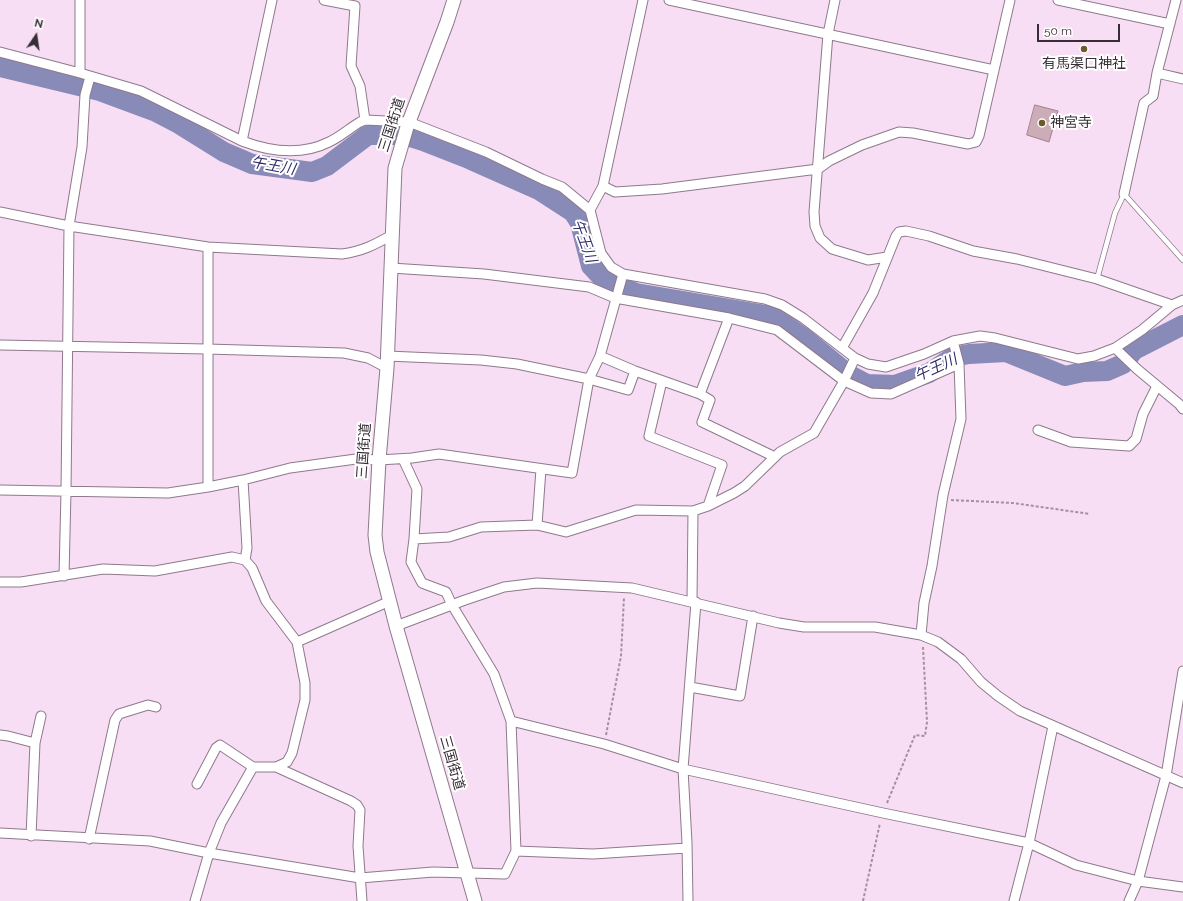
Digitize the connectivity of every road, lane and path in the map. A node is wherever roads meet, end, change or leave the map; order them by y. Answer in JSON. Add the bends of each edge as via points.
{"nodes":[{"id":1,"x":80,"y":0,"type":"edge"},
{"id":2,"x":272,"y":0,"type":"edge"},
{"id":3,"x":324,"y":0,"type":"edge"},
{"id":4,"x":454,"y":0,"type":"edge"},
{"id":5,"x":643,"y":0,"type":"edge"},
{"id":6,"x":669,"y":0,"type":"edge"},
{"id":7,"x":835,"y":0,"type":"edge"},
{"id":8,"x":1010,"y":0,"type":"edge"},
{"id":9,"x":1058,"y":0,"type":"edge"},
{"id":10,"x":1176,"y":0,"type":"edge"},
{"id":11,"x":1170,"y":24,"type":"junction"},
{"id":12,"x":828,"y":34,"type":"junction"},
{"id":13,"x":0,"y":52,"type":"edge"},
{"id":14,"x":994,"y":70,"type":"junction"},
{"id":15,"x":80,"y":73,"type":"junction"},
{"id":16,"x":1157,"y":73,"type":"junction"},
{"id":17,"x":89,"y":78,"type":"junction"},
{"id":18,"x":1183,"y":79,"type":"edge"},
{"id":19,"x":365,"y":120,"type":"junction"},
{"id":20,"x":408,"y":124,"type":"junction"},
{"id":21,"x":242,"y":142,"type":"junction"},
{"id":22,"x":818,"y":169,"type":"junction"},
{"id":23,"x":603,"y":186,"type":"junction"},
{"id":24,"x":1124,"y":194,"type":"junction"},
{"id":25,"x":590,"y":210,"type":"junction"},
{"id":26,"x":0,"y":212,"type":"edge"},
{"id":27,"x":69,"y":226,"type":"junction"},
{"id":28,"x":392,"y":235,"type":"junction"},
{"id":29,"x":208,"y":247,"type":"junction"},
{"id":30,"x":887,"y":257,"type":"junction"},
{"id":31,"x":1183,"y":260,"type":"edge"},
{"id":32,"x":391,"y":268,"type":"junction"},
{"id":33,"x":622,"y":275,"type":"junction"},
{"id":34,"x":1097,"y":279,"type":"junction"},
{"id":35,"x":615,"y":298,"type":"junction"},
{"id":36,"x":1183,"y":300,"type":"edge"},
{"id":37,"x":1172,"y":305,"type":"junction"},
{"id":38,"x":729,"y":318,"type":"junction"},
{"id":39,"x":954,"y":343,"type":"junction"},
{"id":40,"x":0,"y":345,"type":"edge"},
{"id":41,"x":68,"y":347,"type":"junction"},
{"id":42,"x":842,"y":348,"type":"junction"},
{"id":43,"x":207,"y":349,"type":"junction"},
{"id":44,"x":1118,"y":350,"type":"junction"},
{"id":45,"x":600,"y":356,"type":"junction"},
{"id":46,"x":854,"y":361,"type":"junction"},
{"id":47,"x":387,"y":362,"type":"junction"},
{"id":48,"x":959,"y":364,"type":"junction"},
{"id":49,"x":635,"y":371,"type":"junction"},
{"id":50,"x":589,"y":380,"type":"junction"},
{"id":51,"x":662,"y":381,"type":"junction"},
{"id":52,"x":844,"y":381,"type":"junction"},
{"id":53,"x":1157,"y":386,"type":"junction"},
{"id":54,"x":700,"y":394,"type":"junction"},
{"id":55,"x":1183,"y":409,"type":"edge"},
{"id":56,"x":1038,"y":430,"type":"dead end"},
{"id":57,"x":775,"y":456,"type":"junction"},
{"id":58,"x":403,"y":458,"type":"junction"},
{"id":59,"x":379,"y":460,"type":"junction"},
{"id":60,"x":541,"y":469,"type":"junction"},
{"id":61,"x":243,"y":480,"type":"junction"},
{"id":62,"x":208,"y":487,"type":"junction"},
{"id":63,"x":0,"y":490,"type":"edge"},
{"id":64,"x":66,"y":492,"type":"junction"},
{"id":65,"x":942,"y":500,"type":"junction"},
{"id":66,"x":708,"y":506,"type":"junction"},
{"id":67,"x":692,"y":511,"type":"junction"},
{"id":68,"x":1090,"y":514,"type":"dead end"},
{"id":69,"x":537,"y":525,"type":"junction"},
{"id":70,"x":414,"y":539,"type":"junction"},
{"id":71,"x":245,"y":560,"type":"junction"},
{"id":72,"x":64,"y":576,"type":"junction"},
{"id":73,"x":0,"y":583,"type":"edge"},
{"id":74,"x":624,"y":587,"type":"junction"},
{"id":75,"x":390,"y":600,"type":"junction"},
{"id":76,"x":694,"y":602,"type":"junction"},
{"id":77,"x":452,"y":605,"type":"junction"},
{"id":78,"x":753,"y":616,"type":"junction"},
{"id":79,"x":396,"y":626,"type":"junction"},
{"id":80,"x":922,"y":635,"type":"junction"},
{"id":81,"x":297,"y":642,"type":"junction"},
{"id":82,"x":1183,"y":671,"type":"edge"},
{"id":83,"x":690,"y":687,"type":"junction"},
{"id":84,"x":156,"y":707,"type":"dead end"},
{"id":85,"x":41,"y":716,"type":"dead end"},
{"id":86,"x":511,"y":721,"type":"junction"},
{"id":87,"x":1054,"y":726,"type":"junction"},
{"id":88,"x":0,"y":735,"type":"edge"},
{"id":89,"x":35,"y":743,"type":"junction"},
{"id":90,"x":604,"y":744,"type":"junction"},
{"id":91,"x":253,"y":766,"type":"junction"},
{"id":92,"x":276,"y":767,"type":"junction"},
{"id":93,"x":683,"y":768,"type":"junction"},
{"id":94,"x":1166,"y":776,"type":"junction"},
{"id":95,"x":1183,"y":783,"type":"edge"},
{"id":96,"x":197,"y":784,"type":"dead end"},
{"id":97,"x":883,"y":813,"type":"junction"},
{"id":98,"x":0,"y":833,"type":"edge"},
{"id":99,"x":31,"y":836,"type":"junction"},
{"id":100,"x":89,"y":839,"type":"junction"},
{"id":101,"x":1029,"y":843,"type":"junction"},
{"id":102,"x":687,"y":848,"type":"junction"},
{"id":103,"x":516,"y":851,"type":"junction"},
{"id":104,"x":209,"y":853,"type":"junction"},
{"id":105,"x":467,"y":873,"type":"junction"},
{"id":106,"x":360,"y":878,"type":"junction"},
{"id":107,"x":1138,"y":881,"type":"junction"},
{"id":108,"x":1183,"y":887,"type":"edge"},
{"id":109,"x":196,"y":901,"type":"edge"},
{"id":110,"x":362,"y":901,"type":"edge"},
{"id":111,"x":475,"y":901,"type":"edge"},
{"id":112,"x":688,"y":901,"type":"edge"},
{"id":113,"x":863,"y":901,"type":"edge"},
{"id":114,"x":1014,"y":901,"type":"edge"},
{"id":115,"x":1129,"y":901,"type":"edge"}],
"edges":[{"from":1,"to":15,"type":"street"},
{"from":2,"to":21,"type":"street"},
{"from":3,"to":19,"type":"street","via":[[356,6],[351,66],[360,86]]},
{"from":4,"to":20,"type":"street","name":"三国街道"},
{"from":5,"to":23,"type":"street"},
{"from":6,"to":12,"type":"street"},
{"from":7,"to":12,"type":"street"},
{"from":8,"to":14,"type":"street"},
{"from":9,"to":11,"type":"street"},
{"from":10,"to":11,"type":"street"},
{"from":11,"to":16,"type":"street"},
{"from":12,"to":14,"type":"street"},
{"from":12,"to":22,"type":"street"},
{"from":13,"to":15,"type":"street"},
{"from":14,"to":22,"type":"street","via":[[976,142],[968,144],[899,132],[862,145]]},
{"from":15,"to":17,"type":"street"},
{"from":16,"to":18,"type":"street"},
{"from":16,"to":24,"type":"street","via":[[1153,96],[1144,103]]},
{"from":17,"to":21,"type":"street","via":[[141,91]]},
{"from":17,"to":27,"type":"street","via":[[85,95],[82,147]]},
{"from":19,"to":20,"type":"street"},
{"from":19,"to":21,"type":"street","via":[[330,142],[294,152],[258,148]]},
{"from":20,"to":25,"type":"street","via":[[486,152],[562,187]]},
{"from":20,"to":28,"type":"street","name":"三国街道","via":[[395,168]]},
{"from":22,"to":23,"type":"street","via":[[662,189],[615,192]]},
{"from":22,"to":30,"type":"street","via":[[814,212],[815,226],[820,238],[832,249],[868,260]]},
{"from":23,"to":25,"type":"street"},
{"from":24,"to":31,"type":"lane"},
{"from":24,"to":34,"type":"lane"},
{"from":25,"to":33,"type":"street","via":[[601,253],[611,267]]},
{"from":26,"to":27,"type":"street"},
{"from":27,"to":29,"type":"street"},
{"from":27,"to":41,"type":"street"},
{"from":28,"to":29,"type":"street","via":[[370,247],[342,254]]},
{"from":28,"to":32,"type":"street","name":"三国街道"},
{"from":29,"to":43,"type":"street"},
{"from":30,"to":34,"type":"street","via":[[896,236],[899,232],[906,231],[973,251]]},
{"from":30,"to":42,"type":"street","via":[[873,293]]},
{"from":32,"to":35,"type":"street","via":[[484,274],[589,287]]},
{"from":32,"to":47,"type":"street","name":"三国街道"},
{"from":33,"to":35,"type":"street"},
{"from":33,"to":42,"type":"street","via":[[782,304]]},
{"from":34,"to":37,"type":"street"},
{"from":35,"to":38,"type":"street"},
{"from":35,"to":45,"type":"street"},
{"from":36,"to":37,"type":"street"},
{"from":37,"to":44,"type":"street"},
{"from":38,"to":52,"type":"street","via":[[777,330]]},
{"from":38,"to":54,"type":"street"},
{"from":39,"to":44,"type":"street","via":[[980,336],[1078,359]]},
{"from":39,"to":46,"type":"street","via":[[886,367]]},
{"from":39,"to":48,"type":"street"},
{"from":40,"to":41,"type":"street"},
{"from":41,"to":43,"type":"street"},
{"from":41,"to":64,"type":"street"},
{"from":42,"to":46,"type":"street"},
{"from":43,"to":47,"type":"street","via":[[344,353]]},
{"from":43,"to":62,"type":"street"},
{"from":44,"to":53,"type":"street"},
{"from":45,"to":49,"type":"street"},
{"from":45,"to":50,"type":"street"},
{"from":46,"to":52,"type":"street"},
{"from":47,"to":50,"type":"street","via":[[481,360],[518,364]]},
{"from":47,"to":59,"type":"street","name":"三国街道"},
{"from":48,"to":52,"type":"street","via":[[890,394],[871,393]]},
{"from":48,"to":65,"type":"street","via":[[961,420]]},
{"from":49,"to":50,"type":"street","via":[[628,390]]},
{"from":49,"to":51,"type":"street"},
{"from":50,"to":60,"type":"street","via":[[572,473]]},
{"from":51,"to":54,"type":"street"},
{"from":51,"to":66,"type":"street","via":[[649,436],[722,465]]},
{"from":52,"to":57,"type":"street","via":[[814,433]]},
{"from":53,"to":55,"type":"street"},
{"from":53,"to":56,"type":"street","via":[[1143,414],[1136,439],[1130,446],[1071,442]]},
{"from":54,"to":57,"type":"street","via":[[710,400],[702,422]]},
{"from":57,"to":66,"type":"street","via":[[745,486]]},
{"from":58,"to":59,"type":"street"},
{"from":58,"to":60,"type":"street","via":[[440,454]]},
{"from":58,"to":70,"type":"street","via":[[417,489]]},
{"from":59,"to":61,"type":"street","via":[[356,459],[290,468]]},
{"from":59,"to":75,"type":"street","name":"三国街道","via":[[375,535]]},
{"from":60,"to":69,"type":"street"},
{"from":61,"to":62,"type":"street"},
{"from":61,"to":71,"type":"street","via":[[247,548]]},
{"from":62,"to":64,"type":"street","via":[[168,493]]},
{"from":63,"to":64,"type":"street"},
{"from":64,"to":72,"type":"street"},
{"from":65,"to":68,"type":"path","via":[[1013,503]]},
{"from":65,"to":80,"type":"street","via":[[924,603]]},
{"from":66,"to":67,"type":"street"},
{"from":67,"to":69,"type":"street","via":[[636,510],[566,532]]},
{"from":67,"to":76,"type":"street"},
{"from":69,"to":70,"type":"street","via":[[481,527],[449,537]]},
{"from":70,"to":77,"type":"street","via":[[411,562],[422,583],[446,592]]},
{"from":71,"to":72,"type":"street","via":[[232,557],[156,571],[103,569]]},
{"from":71,"to":81,"type":"street","via":[[252,568],[266,601]]},
{"from":72,"to":73,"type":"street"},
{"from":74,"to":76,"type":"street"},
{"from":74,"to":77,"type":"street","via":[[537,583],[504,587]]},
{"from":74,"to":90,"type":"path","via":[[621,656]]},
{"from":75,"to":79,"type":"street","name":"三国街道"},
{"from":75,"to":81,"type":"street"},
{"from":76,"to":78,"type":"street"},
{"from":76,"to":83,"type":"street"},
{"from":77,"to":79,"type":"street"},
{"from":77,"to":86,"type":"street","via":[[494,674]]},
{"from":78,"to":80,"type":"street","via":[[804,627],[875,627]]},
{"from":78,"to":83,"type":"street","via":[[740,696]]},
{"from":79,"to":105,"type":"street","name":"三国街道"},
{"from":80,"to":87,"type":"street","via":[[938,642],[961,659],[981,682],[998,696],[1020,711]]},
{"from":80,"to":97,"type":"path","via":[[925,736],[915,735]]},
{"from":81,"to":92,"type":"street","via":[[305,684],[305,700],[292,753],[287,762]]},
{"from":82,"to":94,"type":"street"},
{"from":83,"to":93,"type":"street"},
{"from":84,"to":100,"type":"street","via":[[148,704],[119,714],[115,720]]},
{"from":85,"to":89,"type":"street"},
{"from":86,"to":90,"type":"street"},
{"from":86,"to":103,"type":"street"},
{"from":87,"to":94,"type":"street"},
{"from":87,"to":101,"type":"street"},
{"from":88,"to":89,"type":"street"},
{"from":89,"to":99,"type":"street"},
{"from":90,"to":93,"type":"street"},
{"from":91,"to":92,"type":"street"},
{"from":91,"to":96,"type":"street","via":[[220,745]]},
{"from":91,"to":104,"type":"street","via":[[221,823]]},
{"from":92,"to":106,"type":"street","via":[[357,805],[360,810]]},
{"from":93,"to":97,"type":"street"},
{"from":93,"to":102,"type":"street"},
{"from":94,"to":95,"type":"street"},
{"from":94,"to":107,"type":"street"},
{"from":97,"to":101,"type":"street"},
{"from":97,"to":113,"type":"path"},
{"from":98,"to":99,"type":"street"},
{"from":99,"to":100,"type":"street"},
{"from":100,"to":104,"type":"street","via":[[150,841]]},
{"from":101,"to":107,"type":"street","via":[[1076,865]]},
{"from":101,"to":114,"type":"street"},
{"from":102,"to":103,"type":"street","via":[[593,854]]},
{"from":102,"to":112,"type":"street"},
{"from":103,"to":105,"type":"street","via":[[505,874]]},
{"from":104,"to":106,"type":"street"},
{"from":104,"to":109,"type":"street"},
{"from":105,"to":106,"type":"street","via":[[433,872]]},
{"from":105,"to":111,"type":"street","name":"三国街道"},
{"from":106,"to":110,"type":"street"},
{"from":107,"to":108,"type":"street"},
{"from":107,"to":115,"type":"street"}]}
